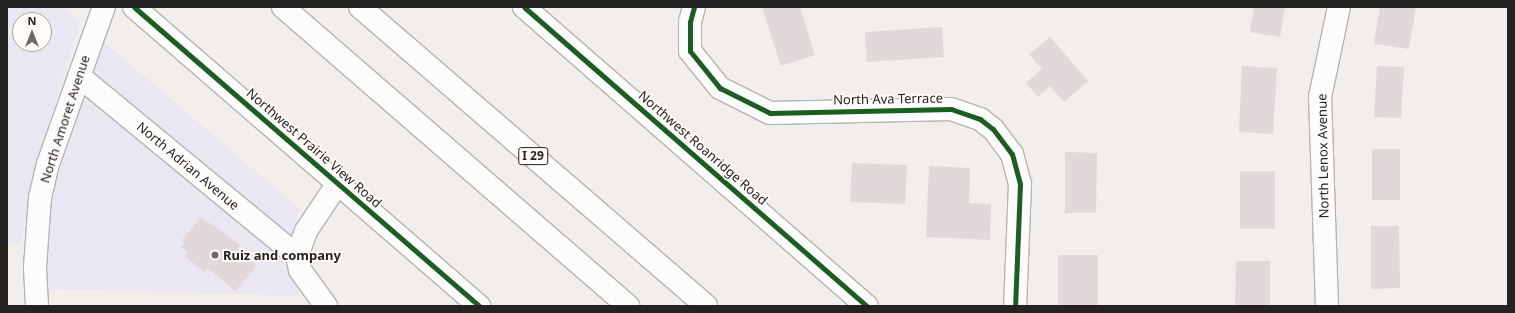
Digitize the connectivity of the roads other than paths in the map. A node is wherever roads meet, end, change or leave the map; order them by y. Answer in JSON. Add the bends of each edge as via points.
{"nodes":[{"id":1,"x":104,"y":7,"type":"edge"},
{"id":2,"x":134,"y":7,"type":"edge"},
{"id":3,"x":283,"y":7,"type":"edge"},
{"id":4,"x":360,"y":7,"type":"edge"},
{"id":5,"x":524,"y":7,"type":"edge"},
{"id":6,"x":694,"y":7,"type":"edge"},
{"id":7,"x":1339,"y":7,"type":"edge"},
{"id":8,"x":79,"y":76,"type":"junction"},
{"id":9,"x":338,"y":183,"type":"junction"},
{"id":10,"x":297,"y":256,"type":"junction"},
{"id":11,"x":37,"y":306,"type":"edge"},
{"id":12,"x":326,"y":306,"type":"edge"},
{"id":13,"x":479,"y":306,"type":"edge"},
{"id":14,"x":628,"y":306,"type":"edge"},
{"id":15,"x":706,"y":306,"type":"edge"},
{"id":16,"x":867,"y":306,"type":"edge"},
{"id":17,"x":1015,"y":306,"type":"edge"},
{"id":18,"x":1327,"y":306,"type":"edge"}],
"edges":[{"from":1,"to":8,"type":"main road","name":"North Amoret Avenue"},
{"from":2,"to":9,"type":"main road","name":"Northwest Prairie View Road"},
{"from":3,"to":14,"type":"main road"},
{"from":4,"to":15,"type":"main road","number":"I 29"},
{"from":5,"to":16,"type":"main road","name":"Northwest Roanridge Road"},
{"from":6,"to":17,"type":"main road","name":"North Ava Terrace","via":[[690,22],[690,51],[720,88],[770,113],[951,109],[980,119],[993,129],[1012,154],[1020,184]]},
{"from":7,"to":18,"type":"main road","name":"North Lenox Avenue","via":[[1320,97]]},
{"from":8,"to":10,"type":"main road","name":"North Adrian Avenue"},
{"from":8,"to":11,"type":"main road","name":"North Amoret Avenue","via":[[48,164],[40,198],[35,246]]},
{"from":9,"to":10,"type":"main road","via":[[306,231]]},
{"from":9,"to":13,"type":"main road","name":"Northwest Prairie View Road"},
{"from":10,"to":12,"type":"main road","via":[[300,270]]}]}
